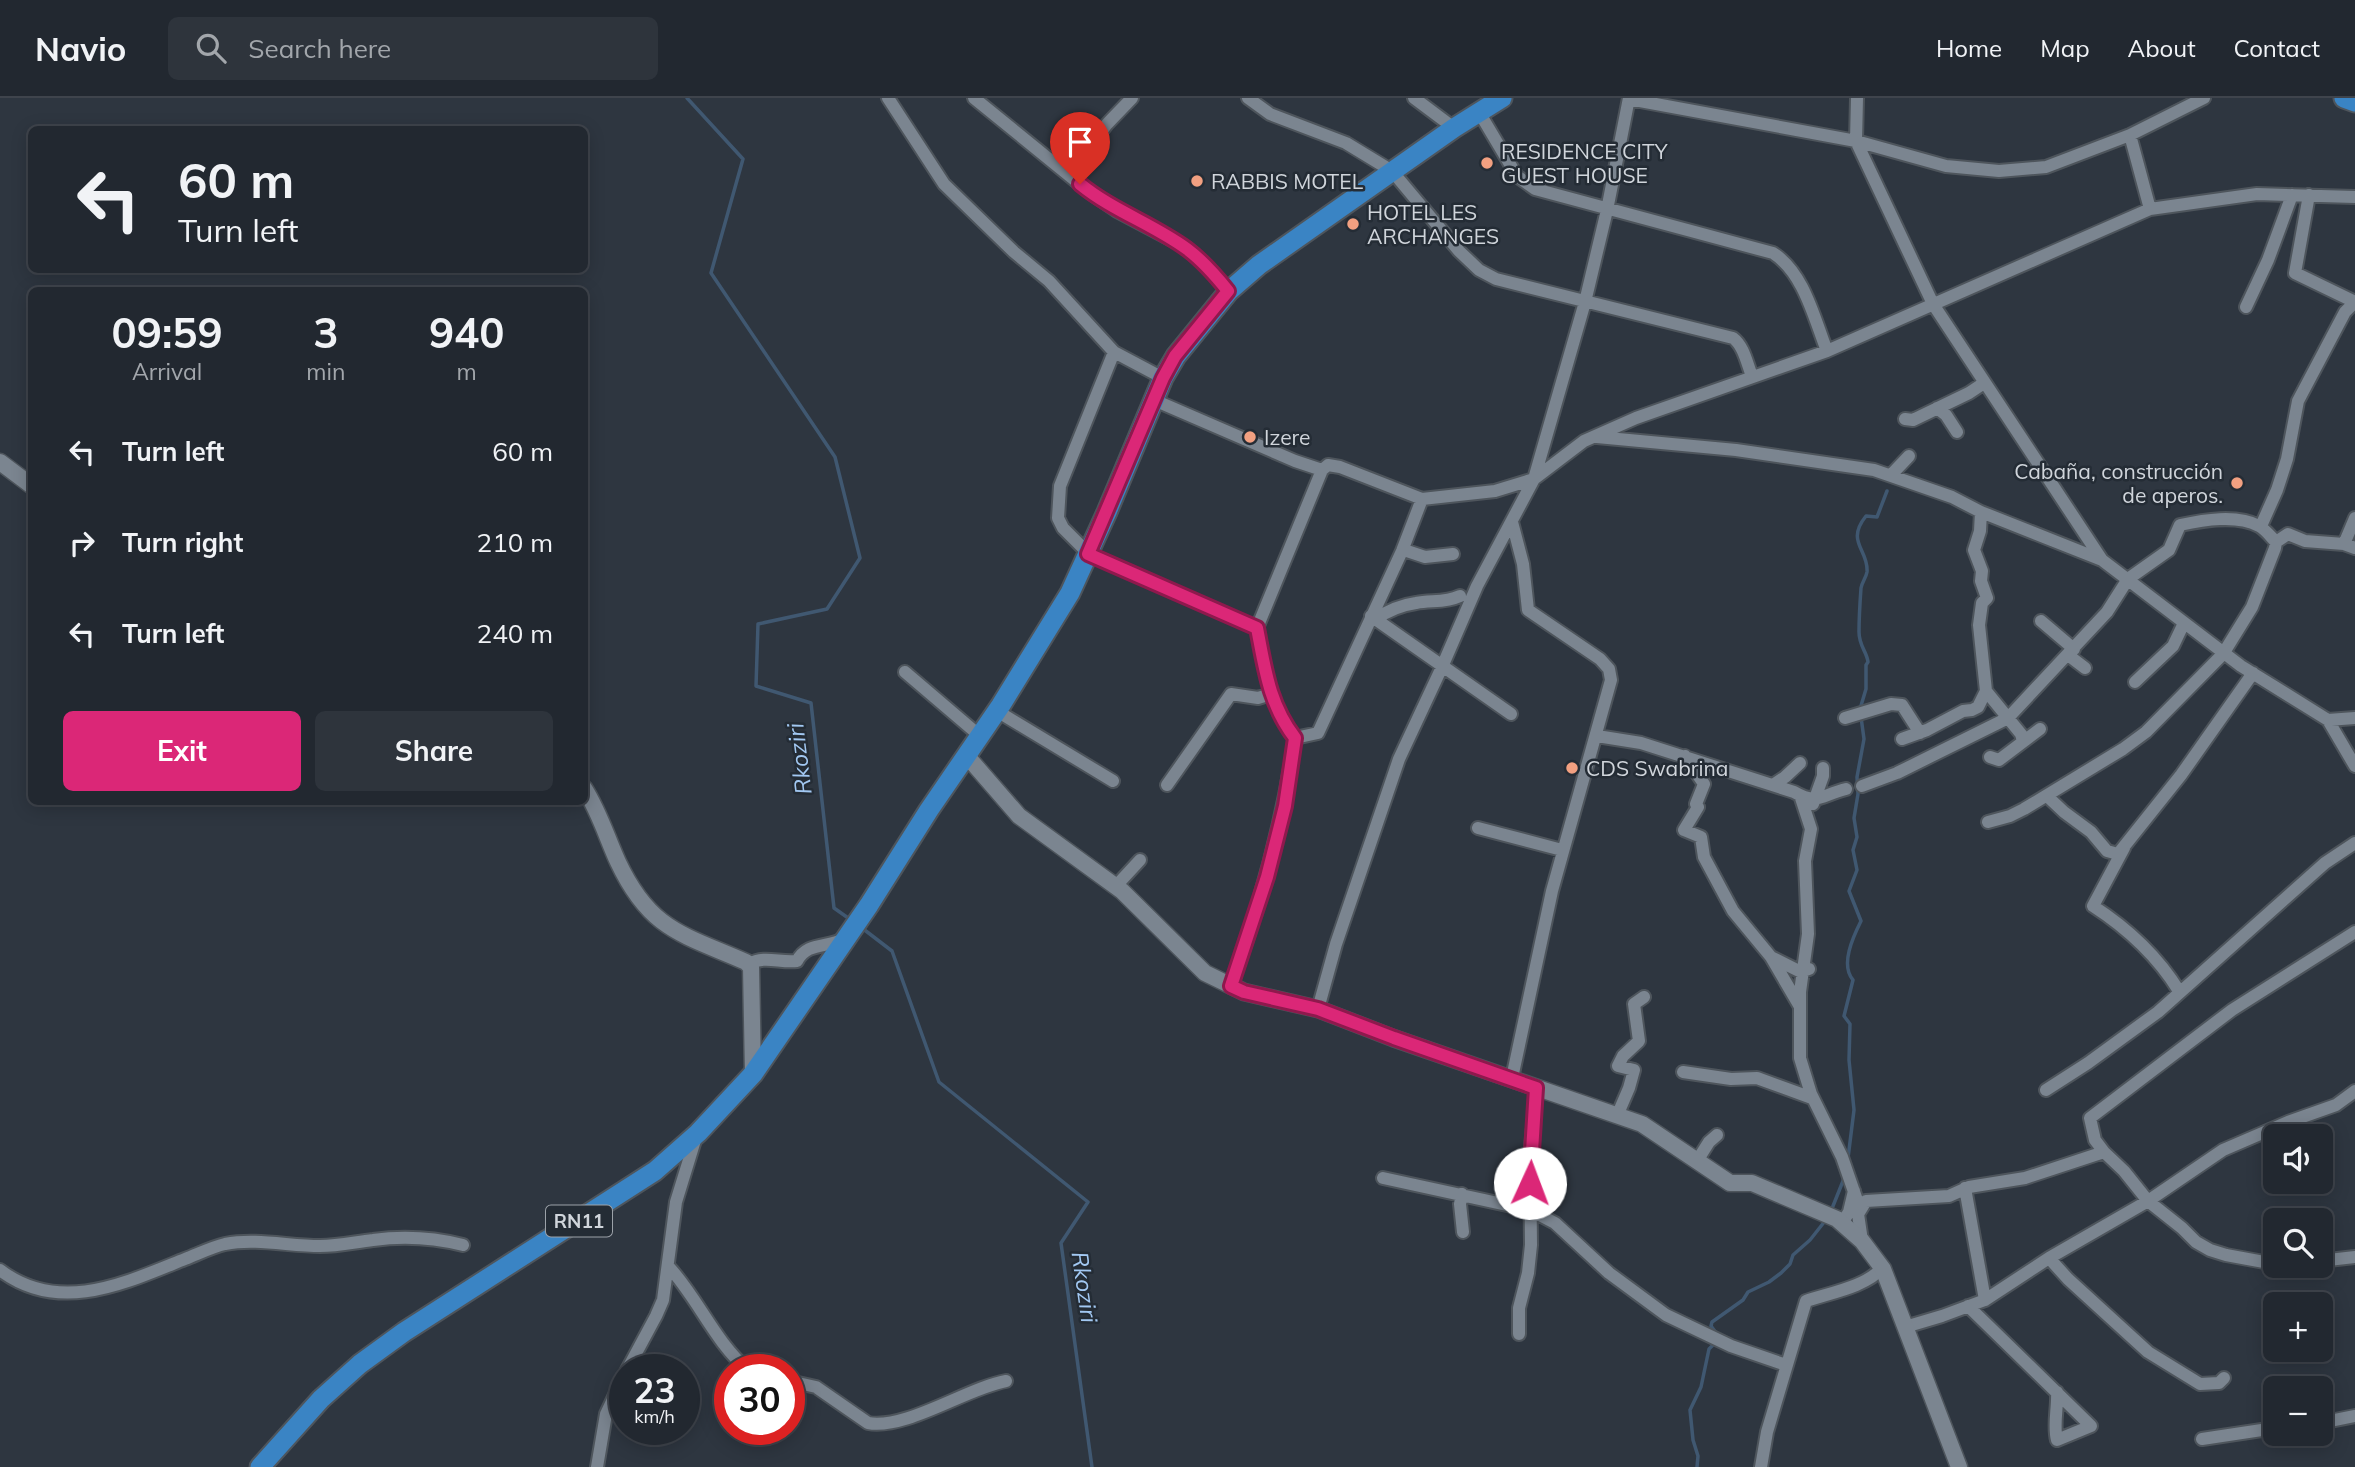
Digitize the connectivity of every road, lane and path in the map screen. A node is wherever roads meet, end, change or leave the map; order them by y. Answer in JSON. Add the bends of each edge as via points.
{"nodes":[{"id":1,"x":888,"y":98,"type":"edge"},
{"id":2,"x":974,"y":98,"type":"edge"},
{"id":3,"x":1132,"y":98,"type":"edge"},
{"id":4,"x":1248,"y":98,"type":"edge"},
{"id":5,"x":1414,"y":98,"type":"edge"},
{"id":6,"x":1502,"y":98,"type":"edge"},
{"id":7,"x":1629,"y":98,"type":"edge"},
{"id":8,"x":1857,"y":98,"type":"edge"},
{"id":9,"x":2204,"y":98,"type":"edge"},
{"id":10,"x":2344,"y":98,"type":"edge"},
{"id":11,"x":2355,"y":102,"type":"edge"},
{"id":12,"x":1479,"y":112,"type":"junction"},
{"id":13,"x":1454,"y":128,"type":"junction"},
{"id":14,"x":2130,"y":135,"type":"junction"},
{"id":15,"x":1856,"y":141,"type":"junction"},
{"id":16,"x":1392,"y":171,"type":"junction"},
{"id":17,"x":1069,"y":175,"type":"junction"},
{"id":18,"x":2292,"y":195,"type":"junction"},
{"id":19,"x":2309,"y":195,"type":"junction"},
{"id":20,"x":2355,"y":197,"type":"edge"},
{"id":21,"x":2150,"y":209,"type":"junction"},
{"id":22,"x":1607,"y":210,"type":"junction"},
{"id":23,"x":1228,"y":291,"type":"junction"},
{"id":24,"x":1585,"y":302,"type":"junction"},
{"id":25,"x":1933,"y":303,"type":"junction"},
{"id":26,"x":2246,"y":307,"type":"dead end"},
{"id":27,"x":1827,"y":351,"type":"junction"},
{"id":28,"x":1114,"y":352,"type":"junction"},
{"id":29,"x":1752,"y":376,"type":"junction"},
{"id":30,"x":1163,"y":378,"type":"junction"},
{"id":31,"x":1984,"y":383,"type":"junction"},
{"id":32,"x":1154,"y":400,"type":"junction"},
{"id":33,"x":1937,"y":408,"type":"junction"},
{"id":34,"x":1905,"y":419,"type":"dead end"},
{"id":35,"x":1957,"y":432,"type":"dead end"},
{"id":36,"x":1596,"y":437,"type":"junction"},
{"id":37,"x":1909,"y":456,"type":"dead end"},
{"id":38,"x":0,"y":462,"type":"edge"},
{"id":39,"x":1322,"y":470,"type":"junction"},
{"id":40,"x":1891,"y":475,"type":"junction"},
{"id":41,"x":1534,"y":479,"type":"junction"},
{"id":42,"x":28,"y":483,"type":"edge"},
{"id":43,"x":1422,"y":499,"type":"junction"},
{"id":44,"x":1981,"y":512,"type":"junction"},
{"id":45,"x":2355,"y":518,"type":"edge"},
{"id":46,"x":1512,"y":522,"type":"junction"},
{"id":47,"x":2261,"y":526,"type":"junction"},
{"id":48,"x":2276,"y":541,"type":"junction"},
{"id":49,"x":2349,"y":546,"type":"edge"},
{"id":50,"x":1402,"y":551,"type":"junction"},
{"id":51,"x":1088,"y":554,"type":"junction"},
{"id":52,"x":1453,"y":554,"type":"dead end"},
{"id":53,"x":2102,"y":560,"type":"junction"},
{"id":54,"x":2128,"y":579,"type":"junction"},
{"id":55,"x":1460,"y":596,"type":"dead end"},
{"id":56,"x":1373,"y":618,"type":"junction"},
{"id":57,"x":2041,"y":621,"type":"dead end"},
{"id":58,"x":2184,"y":623,"type":"junction"},
{"id":59,"x":1257,"y":628,"type":"junction"},
{"id":60,"x":2071,"y":652,"type":"junction"},
{"id":61,"x":2223,"y":654,"type":"junction"},
{"id":62,"x":1443,"y":667,"type":"junction"},
{"id":63,"x":2085,"y":668,"type":"dead end"},
{"id":64,"x":905,"y":672,"type":"dead end"},
{"id":65,"x":2253,"y":673,"type":"junction"},
{"id":66,"x":2135,"y":681,"type":"dead end"},
{"id":67,"x":1986,"y":691,"type":"junction"},
{"id":68,"x":1271,"y":694,"type":"junction"},
{"id":69,"x":997,"y":711,"type":"junction"},
{"id":70,"x":1511,"y":714,"type":"dead end"},
{"id":71,"x":1845,"y":718,"type":"dead end"},
{"id":72,"x":2008,"y":718,"type":"junction"},
{"id":73,"x":2355,"y":718,"type":"edge"},
{"id":74,"x":2328,"y":720,"type":"junction"},
{"id":75,"x":2040,"y":729,"type":"dead end"},
{"id":76,"x":1920,"y":733,"type":"junction"},
{"id":77,"x":980,"y":736,"type":"junction"},
{"id":78,"x":1597,"y":736,"type":"junction"},
{"id":79,"x":1295,"y":738,"type":"junction"},
{"id":80,"x":1902,"y":739,"type":"dead end"},
{"id":81,"x":2023,"y":741,"type":"junction"},
{"id":82,"x":966,"y":755,"type":"junction"},
{"id":83,"x":1685,"y":756,"type":"junction"},
{"id":84,"x":1990,"y":757,"type":"dead end"},
{"id":85,"x":1800,"y":763,"type":"dead end"},
{"id":86,"x":1716,"y":766,"type":"junction"},
{"id":87,"x":2355,"y":766,"type":"edge"},
{"id":88,"x":1823,"y":768,"type":"dead end"},
{"id":89,"x":1113,"y":781,"type":"dead end"},
{"id":90,"x":1704,"y":784,"type":"junction"},
{"id":91,"x":1167,"y":785,"type":"dead end"},
{"id":92,"x":1773,"y":785,"type":"junction"},
{"id":93,"x":1862,"y":786,"type":"dead end"},
{"id":94,"x":1846,"y":789,"type":"dead end"},
{"id":95,"x":1800,"y":795,"type":"junction"},
{"id":96,"x":2047,"y":796,"type":"junction"},
{"id":97,"x":588,"y":797,"type":"edge"},
{"id":98,"x":1815,"y":800,"type":"junction"},
{"id":99,"x":1806,"y":813,"type":"junction"},
{"id":100,"x":1988,"y":822,"type":"dead end"},
{"id":101,"x":1478,"y":828,"type":"dead end"},
{"id":102,"x":2355,"y":843,"type":"edge"},
{"id":103,"x":2124,"y":848,"type":"junction"},
{"id":104,"x":1562,"y":850,"type":"junction"},
{"id":105,"x":1140,"y":860,"type":"dead end"},
{"id":106,"x":1116,"y":886,"type":"junction"},
{"id":107,"x":2355,"y":932,"type":"edge"},
{"id":108,"x":850,"y":933,"type":"junction"},
{"id":109,"x":1771,"y":957,"type":"junction"},
{"id":110,"x":749,"y":964,"type":"junction"},
{"id":111,"x":1806,"y":971,"type":"junction"},
{"id":112,"x":1231,"y":986,"type":"junction"},
{"id":113,"x":2179,"y":991,"type":"junction"},
{"id":114,"x":1644,"y":997,"type":"dead end"},
{"id":115,"x":1801,"y":1001,"type":"junction"},
{"id":116,"x":1318,"y":1009,"type":"junction"},
{"id":117,"x":1683,"y":1072,"type":"dead end"},
{"id":118,"x":753,"y":1074,"type":"junction"},
{"id":119,"x":1512,"y":1078,"type":"junction"},
{"id":120,"x":1536,"y":1088,"type":"junction"},
{"id":121,"x":2046,"y":1090,"type":"dead end"},
{"id":122,"x":2355,"y":1091,"type":"edge"},
{"id":123,"x":1812,"y":1098,"type":"junction"},
{"id":124,"x":1617,"y":1116,"type":"junction"},
{"id":125,"x":698,"y":1133,"type":"junction"},
{"id":126,"x":1717,"y":1135,"type":"dead end"},
{"id":127,"x":2104,"y":1152,"type":"junction"},
{"id":128,"x":1697,"y":1161,"type":"junction"},
{"id":129,"x":1383,"y":1178,"type":"dead end"},
{"id":130,"x":1965,"y":1188,"type":"junction"},
{"id":131,"x":1854,"y":1191,"type":"junction"},
{"id":132,"x":1462,"y":1194,"type":"junction"},
{"id":133,"x":2148,"y":1202,"type":"junction"},
{"id":134,"x":1860,"y":1209,"type":"junction"},
{"id":135,"x":1530,"y":1210,"type":"junction"},
{"id":136,"x":1842,"y":1223,"type":"junction"},
{"id":137,"x":1463,"y":1232,"type":"dead end"},
{"id":138,"x":1862,"y":1241,"type":"junction"},
{"id":139,"x":463,"y":1245,"type":"dead end"},
{"id":140,"x":2355,"y":1257,"type":"edge"},
{"id":141,"x":2049,"y":1258,"type":"junction"},
{"id":142,"x":2333,"y":1260,"type":"edge"},
{"id":143,"x":2263,"y":1261,"type":"edge"},
{"id":144,"x":668,"y":1266,"type":"junction"},
{"id":145,"x":1882,"y":1268,"type":"junction"},
{"id":146,"x":0,"y":1270,"type":"edge"},
{"id":147,"x":1985,"y":1300,"type":"junction"},
{"id":148,"x":1968,"y":1306,"type":"junction"},
{"id":149,"x":1905,"y":1327,"type":"junction"},
{"id":150,"x":1518,"y":1334,"type":"dead end"},
{"id":151,"x":636,"y":1354,"type":"edge"},
{"id":152,"x":731,"y":1354,"type":"edge"},
{"id":153,"x":1786,"y":1368,"type":"junction"},
{"id":154,"x":2224,"y":1378,"type":"dead end"},
{"id":155,"x":1006,"y":1381,"type":"dead end"},
{"id":156,"x":805,"y":1385,"type":"edge"},
{"id":157,"x":2057,"y":1392,"type":"dead end"},
{"id":158,"x":609,"y":1408,"type":"edge"},
{"id":159,"x":2355,"y":1416,"type":"edge"},
{"id":160,"x":2333,"y":1420,"type":"edge"},
{"id":161,"x":2263,"y":1430,"type":"edge"},
{"id":162,"x":2202,"y":1439,"type":"dead end"},
{"id":163,"x":260,"y":1467,"type":"edge"},
{"id":164,"x":597,"y":1467,"type":"edge"},
{"id":165,"x":1761,"y":1467,"type":"edge"},
{"id":166,"x":1959,"y":1467,"type":"edge"}],
"edges":[{"from":1,"to":28,"type":"street","via":[[944,184],[1049,281]]},
{"from":2,"to":17,"type":"street"},
{"from":3,"to":17,"type":"street"},
{"from":4,"to":16,"type":"street","via":[[1278,118],[1346,142]]},
{"from":5,"to":13,"type":"street"},
{"from":6,"to":12,"type":"main road","number":"RN11"},
{"from":7,"to":15,"type":"street"},
{"from":7,"to":22,"type":"street"},
{"from":8,"to":15,"type":"street"},
{"from":9,"to":14,"type":"street"},
{"from":10,"to":11,"type":"main road"},
{"from":12,"to":13,"type":"main road","number":"RN11"},
{"from":12,"to":22,"type":"street","via":[[1517,176],[1526,183]]},
{"from":13,"to":16,"type":"main road","number":"RN11"},
{"from":14,"to":15,"type":"street","via":[[2046,167],[1999,171],[1946,166]]},
{"from":14,"to":21,"type":"street"},
{"from":15,"to":25,"type":"street"},
{"from":16,"to":23,"type":"main road","number":"RN11"},
{"from":16,"to":24,"type":"street","via":[[1479,270],[1496,279]]},
{"from":17,"to":23,"type":"street","via":[[1117,211],[1187,248]]},
{"from":18,"to":19,"type":"street"},
{"from":18,"to":21,"type":"street","via":[[2257,194]]},
{"from":18,"to":26,"type":"street"},
{"from":19,"to":20,"type":"street"},
{"from":19,"to":47,"type":"street","via":[[2295,273],[2355,302],[2345,312],[2298,401],[2287,459]]},
{"from":21,"to":25,"type":"street"},
{"from":22,"to":24,"type":"street"},
{"from":22,"to":27,"type":"street","via":[[1773,253],[1786,261]]},
{"from":23,"to":30,"type":"main road","number":"RN11","via":[[1175,356]]},
{"from":24,"to":29,"type":"street","via":[[1733,338]]},
{"from":24,"to":41,"type":"street"},
{"from":25,"to":27,"type":"street"},
{"from":25,"to":31,"type":"street"},
{"from":27,"to":29,"type":"street"},
{"from":28,"to":30,"type":"street"},
{"from":28,"to":51,"type":"street","via":[[1060,486],[1057,507],[1063,528]]},
{"from":29,"to":36,"type":"street"},
{"from":30,"to":32,"type":"main road","number":"RN11"},
{"from":31,"to":33,"type":"street"},
{"from":31,"to":53,"type":"street"},
{"from":32,"to":39,"type":"street"},
{"from":32,"to":51,"type":"main road","number":"RN11"},
{"from":33,"to":34,"type":"street","via":[[1913,420]]},
{"from":33,"to":35,"type":"street"},
{"from":36,"to":40,"type":"street","via":[[1736,450]]},
{"from":36,"to":41,"type":"street"},
{"from":37,"to":40,"type":"street"},
{"from":38,"to":42,"type":"street"},
{"from":39,"to":43,"type":"street","via":[[1340,467]]},
{"from":39,"to":59,"type":"street"},
{"from":40,"to":44,"type":"street"},
{"from":41,"to":43,"type":"street","via":[[1495,491]]},
{"from":41,"to":46,"type":"street"},
{"from":43,"to":50,"type":"street"},
{"from":44,"to":53,"type":"street"},
{"from":44,"to":67,"type":"street","via":[[1974,550],[1987,598],[1979,625]]},
{"from":45,"to":49,"type":"street"},
{"from":46,"to":62,"type":"street","via":[[1477,586]]},
{"from":46,"to":78,"type":"street","via":[[1528,610],[1609,669],[1611,680]]},
{"from":47,"to":48,"type":"street"},
{"from":47,"to":54,"type":"street","via":[[2239,520],[2180,525],[2169,550]]},
{"from":48,"to":49,"type":"street","via":[[2288,534]]},
{"from":48,"to":61,"type":"street","via":[[2252,607]]},
{"from":50,"to":52,"type":"street","via":[[1425,557]]},
{"from":50,"to":56,"type":"street"},
{"from":51,"to":59,"type":"street"},
{"from":51,"to":69,"type":"main road","number":"RN11","via":[[1070,593]]},
{"from":53,"to":54,"type":"street"},
{"from":54,"to":58,"type":"street"},
{"from":54,"to":60,"type":"street","via":[[2107,612]]},
{"from":55,"to":56,"type":"street","via":[[1409,604]]},
{"from":56,"to":62,"type":"street"},
{"from":56,"to":79,"type":"street","via":[[1318,733]]},
{"from":57,"to":60,"type":"street"},
{"from":58,"to":61,"type":"street"},
{"from":58,"to":66,"type":"street","via":[[2173,646]]},
{"from":59,"to":68,"type":"street"},
{"from":60,"to":63,"type":"street"},
{"from":60,"to":72,"type":"street"},
{"from":61,"to":65,"type":"street"},
{"from":61,"to":96,"type":"street","via":[[2146,732]]},
{"from":62,"to":70,"type":"street"},
{"from":62,"to":116,"type":"street","via":[[1399,759]]},
{"from":64,"to":77,"type":"street"},
{"from":65,"to":74,"type":"street"},
{"from":65,"to":103,"type":"street"},
{"from":67,"to":72,"type":"street"},
{"from":67,"to":76,"type":"street","via":[[1978,707]]},
{"from":68,"to":79,"type":"street"},
{"from":68,"to":91,"type":"street","via":[[1258,698],[1231,694]]},
{"from":69,"to":77,"type":"main road","number":"RN11"},
{"from":69,"to":89,"type":"street"},
{"from":71,"to":76,"type":"street","via":[[1902,705]]},
{"from":72,"to":81,"type":"street"},
{"from":72,"to":93,"type":"street"},
{"from":73,"to":74,"type":"street"},
{"from":74,"to":87,"type":"street"},
{"from":75,"to":81,"type":"street"},
{"from":76,"to":80,"type":"street"},
{"from":77,"to":82,"type":"main road","number":"RN11"},
{"from":78,"to":83,"type":"street"},
{"from":78,"to":104,"type":"street"},
{"from":79,"to":112,"type":"street","via":[[1285,806],[1268,873]]},
{"from":81,"to":84,"type":"street","via":[[1999,760]]},
{"from":82,"to":106,"type":"street","via":[[1019,816]]},
{"from":82,"to":108,"type":"main road","number":"RN11"},
{"from":83,"to":86,"type":"street"},
{"from":83,"to":90,"type":"street"},
{"from":85,"to":92,"type":"street"},
{"from":86,"to":90,"type":"street"},
{"from":86,"to":92,"type":"street"},
{"from":88,"to":98,"type":"street"},
{"from":90,"to":109,"type":"street","via":[[1698,807],[1684,830],[1701,837],[1704,857],[1720,890]]},
{"from":92,"to":95,"type":"street"},
{"from":94,"to":98,"type":"street"},
{"from":95,"to":98,"type":"street"},
{"from":95,"to":99,"type":"street"},
{"from":96,"to":100,"type":"street","via":[[2010,817]]},
{"from":96,"to":103,"type":"street","via":[[2107,851],[2113,855]]},
{"from":97,"to":110,"type":"street","via":[[629,884],[649,911],[670,929]]},
{"from":98,"to":99,"type":"street"},
{"from":99,"to":111,"type":"street","via":[[1811,829],[1805,861]]},
{"from":101,"to":104,"type":"street"},
{"from":102,"to":113,"type":"street","via":[[2325,863]]},
{"from":103,"to":113,"type":"street","via":[[2093,906],[2152,955]]},
{"from":104,"to":119,"type":"street"},
{"from":105,"to":106,"type":"street"},
{"from":106,"to":112,"type":"street","via":[[1205,973]]},
{"from":107,"to":127,"type":"street","via":[[2232,1010],[2094,1112],[2091,1127]]},
{"from":108,"to":110,"type":"street","via":[[833,945],[802,951],[797,961],[757,959]]},
{"from":108,"to":118,"type":"main road","number":"RN11"},
{"from":109,"to":111,"type":"street"},
{"from":109,"to":115,"type":"street"},
{"from":110,"to":118,"type":"street"},
{"from":111,"to":115,"type":"street"},
{"from":112,"to":116,"type":"street"},
{"from":113,"to":121,"type":"street","via":[[2158,1012]]},
{"from":114,"to":124,"type":"street","via":[[1634,1004],[1639,1041],[1618,1066],[1634,1070]]},
{"from":115,"to":123,"type":"street","via":[[1800,1058]]},
{"from":116,"to":119,"type":"street"},
{"from":117,"to":123,"type":"street","via":[[1757,1078]]},
{"from":118,"to":125,"type":"main road","number":"RN11"},
{"from":119,"to":120,"type":"street"},
{"from":120,"to":124,"type":"street"},
{"from":120,"to":135,"type":"street"},
{"from":122,"to":133,"type":"street","via":[[2336,1105],[2223,1150]]},
{"from":123,"to":131,"type":"street"},
{"from":124,"to":128,"type":"street","via":[[1642,1124]]},
{"from":125,"to":144,"type":"street","via":[[676,1202]]},
{"from":125,"to":163,"type":"main road","number":"RN11","via":[[655,1171],[360,1363]]},
{"from":126,"to":128,"type":"street"},
{"from":127,"to":130,"type":"street","via":[[2025,1178]]},
{"from":127,"to":133,"type":"street"},
{"from":128,"to":136,"type":"street","via":[[1730,1183],[1752,1183]]},
{"from":129,"to":132,"type":"street"},
{"from":130,"to":134,"type":"street","via":[[1927,1199],[1866,1201]]},
{"from":130,"to":147,"type":"street"},
{"from":131,"to":134,"type":"street"},
{"from":131,"to":136,"type":"street"},
{"from":132,"to":135,"type":"street"},
{"from":132,"to":137,"type":"street"},
{"from":133,"to":141,"type":"street"},
{"from":133,"to":143,"type":"street","via":[[2210,1250]]},
{"from":134,"to":138,"type":"street"},
{"from":135,"to":150,"type":"street","via":[[1528,1273]]},
{"from":135,"to":153,"type":"street","via":[[1555,1223],[1609,1273],[1666,1315]]},
{"from":136,"to":138,"type":"street"},
{"from":138,"to":145,"type":"street"},
{"from":139,"to":146,"type":"street","via":[[392,1239],[320,1246],[240,1242],[79,1293],[24,1286]]},
{"from":140,"to":142,"type":"street"},
{"from":141,"to":147,"type":"street"},
{"from":141,"to":154,"type":"street","via":[[2148,1352],[2200,1384],[2220,1383]]},
{"from":144,"to":151,"type":"street","via":[[660,1309]]},
{"from":144,"to":152,"type":"street","via":[[686,1284]]},
{"from":145,"to":149,"type":"street"},
{"from":145,"to":153,"type":"street","via":[[1848,1289],[1805,1301]]},
{"from":147,"to":148,"type":"street"},
{"from":148,"to":149,"type":"street"},
{"from":148,"to":157,"type":"street"},
{"from":149,"to":166,"type":"street"},
{"from":153,"to":165,"type":"street"},
{"from":155,"to":156,"type":"street","via":[[878,1425]]},
{"from":158,"to":164,"type":"street"},
{"from":159,"to":160,"type":"street"},
{"from":161,"to":162,"type":"street"}]}
